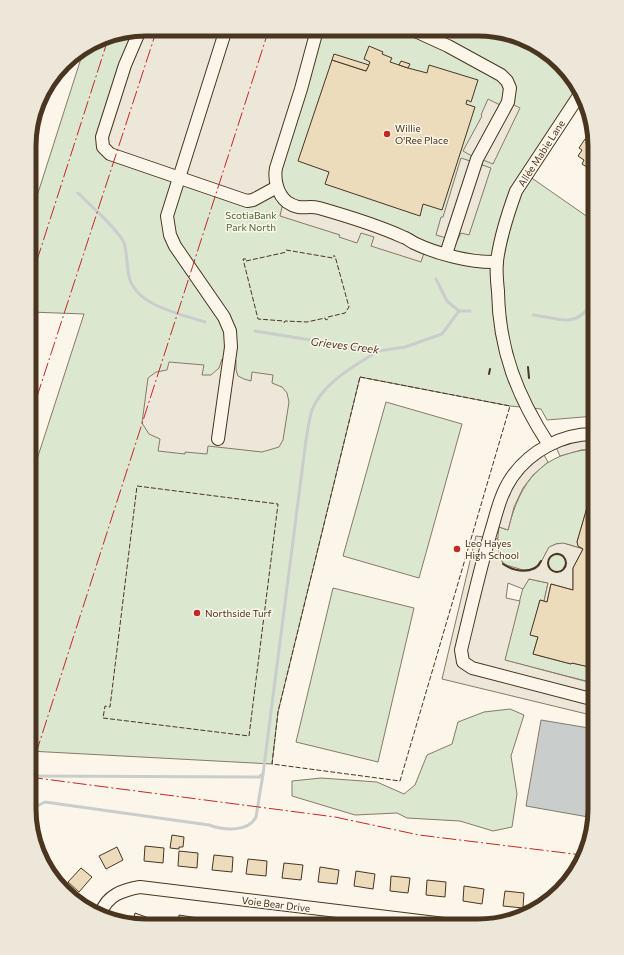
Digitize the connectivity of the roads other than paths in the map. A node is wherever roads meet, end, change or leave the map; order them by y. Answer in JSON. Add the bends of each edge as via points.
{"nodes":[{"id":1,"x":224,"y":36,"type":"edge"},
{"id":2,"x":315,"y":36,"type":"edge"},
{"id":3,"x":426,"y":36,"type":"edge"},
{"id":4,"x":137,"y":37,"type":"edge"},
{"id":5,"x":577,"y":98,"type":"edge"},
{"id":6,"x":178,"y":178,"type":"junction"},
{"id":7,"x":278,"y":187,"type":"junction"},
{"id":8,"x":446,"y":254,"type":"junction"},
{"id":9,"x":497,"y":262,"type":"junction"},
{"id":10,"x":588,"y":434,"type":"edge"},
{"id":11,"x":218,"y":439,"type":"dead end"},
{"id":12,"x":549,"y":445,"type":"junction"},
{"id":13,"x":588,"y":698,"type":"edge"},
{"id":14,"x":103,"y":910,"type":"edge"},
{"id":15,"x":403,"y":919,"type":"edge"}],
"edges":[{"from":1,"to":6,"type":"street"},
{"from":2,"to":7,"type":"street","via":[[276,168]]},
{"from":3,"to":8,"type":"street","via":[[501,75],[510,88],[508,102],[477,160]]},
{"from":4,"to":6,"type":"street","via":[[106,122],[102,137],[104,147],[110,154]]},
{"from":5,"to":9,"type":"street","name":"Allée Mabie Lane","via":[[516,191]]},
{"from":6,"to":7,"type":"street","via":[[247,201]]},
{"from":6,"to":11,"type":"street","via":[[168,208],[170,235],[179,253],[224,317],[231,335]]},
{"from":7,"to":8,"type":"street","via":[[286,201],[295,206],[317,208]]},
{"from":8,"to":9,"type":"street","via":[[482,262]]},
{"from":9,"to":12,"type":"street","name":"Allée Mabie Lane","via":[[498,301],[505,353],[523,402]]},
{"from":10,"to":12,"type":"street"},
{"from":12,"to":13,"type":"street","via":[[522,465],[511,479],[500,501],[485,551],[461,656],[463,662],[472,668]]},
{"from":14,"to":15,"type":"street","name":"Voie Bear Drive","via":[[111,898],[125,890],[140,887]]}]}
